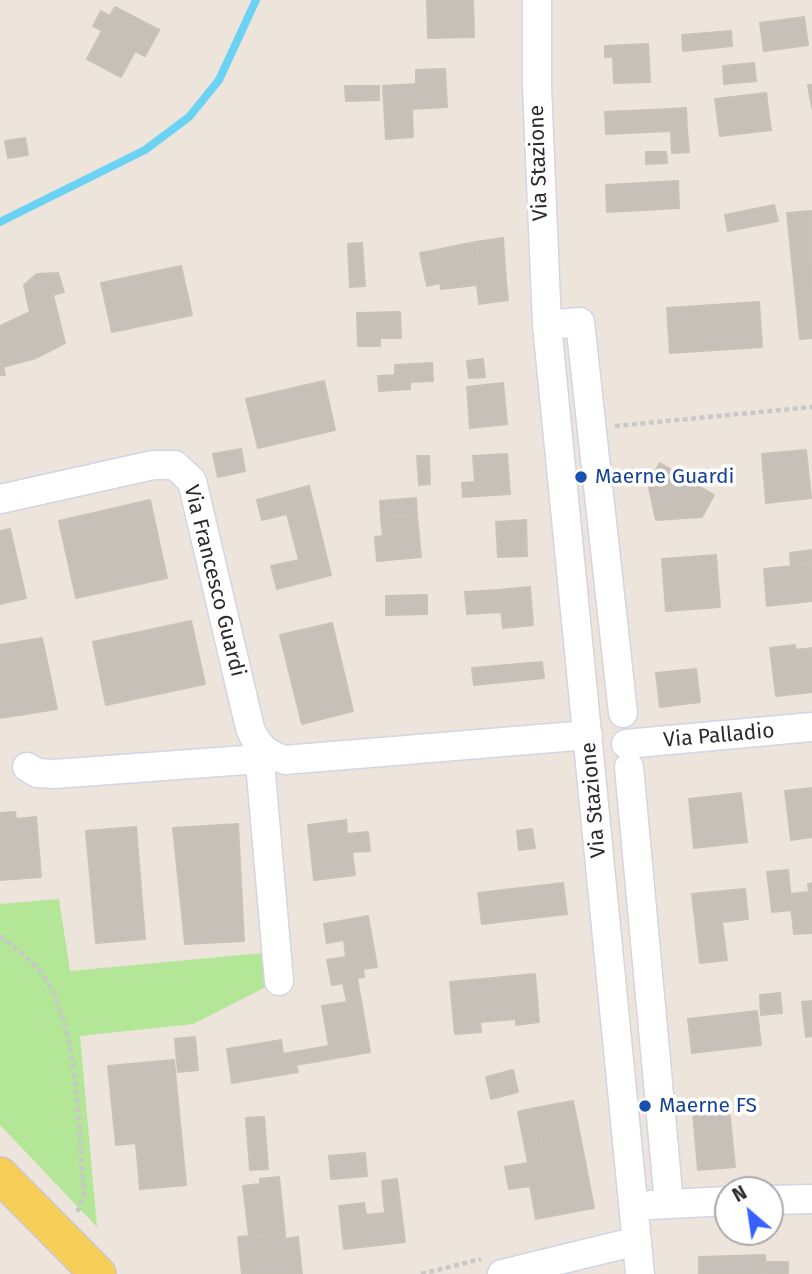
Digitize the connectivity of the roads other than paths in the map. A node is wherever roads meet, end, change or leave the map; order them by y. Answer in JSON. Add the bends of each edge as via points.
{"nodes":[{"id":1,"x":537,"y":0,"type":"edge"},
{"id":2,"x":547,"y":326,"type":"junction"},
{"id":3,"x":0,"y":499,"type":"edge"},
{"id":4,"x":623,"y":713,"type":"junction"},
{"id":5,"x":587,"y":725,"type":"junction"},
{"id":6,"x":812,"y":727,"type":"edge"},
{"id":7,"x":263,"y":751,"type":"junction"},
{"id":8,"x":627,"y":756,"type":"junction"},
{"id":9,"x":27,"y":767,"type":"dead end"},
{"id":10,"x":591,"y":771,"type":"junction"},
{"id":11,"x":279,"y":981,"type":"dead end"},
{"id":12,"x":0,"y":1175,"type":"edge"},
{"id":13,"x":812,"y":1199,"type":"edge"},
{"id":14,"x":784,"y":1200,"type":"edge"},
{"id":15,"x":714,"y":1201,"type":"edge"},
{"id":16,"x":669,"y":1203,"type":"junction"},
{"id":17,"x":633,"y":1206,"type":"junction"},
{"id":18,"x":637,"y":1241,"type":"junction"},
{"id":19,"x":98,"y":1274,"type":"edge"},
{"id":20,"x":502,"y":1274,"type":"edge"},
{"id":21,"x":640,"y":1274,"type":"edge"}],
"edges":[{"from":1,"to":2,"type":"street","name":"Via Stazione"},
{"from":2,"to":4,"type":"street","via":[[580,322]]},
{"from":2,"to":5,"type":"street","name":"Via Stazione"},
{"from":3,"to":7,"type":"street","name":"Via Francesco Guardi","via":[[153,465],[176,465],[192,481],[247,717]]},
{"from":4,"to":5,"type":"street"},
{"from":4,"to":8,"type":"street","name":"Via Stazione"},
{"from":5,"to":7,"type":"street","via":[[285,760]]},
{"from":5,"to":10,"type":"street","name":"Via Stazione"},
{"from":6,"to":8,"type":"street","name":"Via Palladio"},
{"from":7,"to":9,"type":"street","via":[[246,760],[54,774]]},
{"from":7,"to":11,"type":"street","name":"Via Francesco Guardi","via":[[261,774]]},
{"from":8,"to":10,"type":"street","name":"Via Palladio"},
{"from":8,"to":16,"type":"street","name":"Via Stazione"},
{"from":10,"to":17,"type":"street","name":"Via Stazione"},
{"from":12,"to":19,"type":"main road"},
{"from":13,"to":14,"type":"street"},
{"from":15,"to":16,"type":"street"},
{"from":16,"to":17,"type":"street"},
{"from":17,"to":18,"type":"street","name":"Via Stazione"},
{"from":18,"to":20,"type":"street"},
{"from":18,"to":21,"type":"street","name":"Via Stazione"}]}
